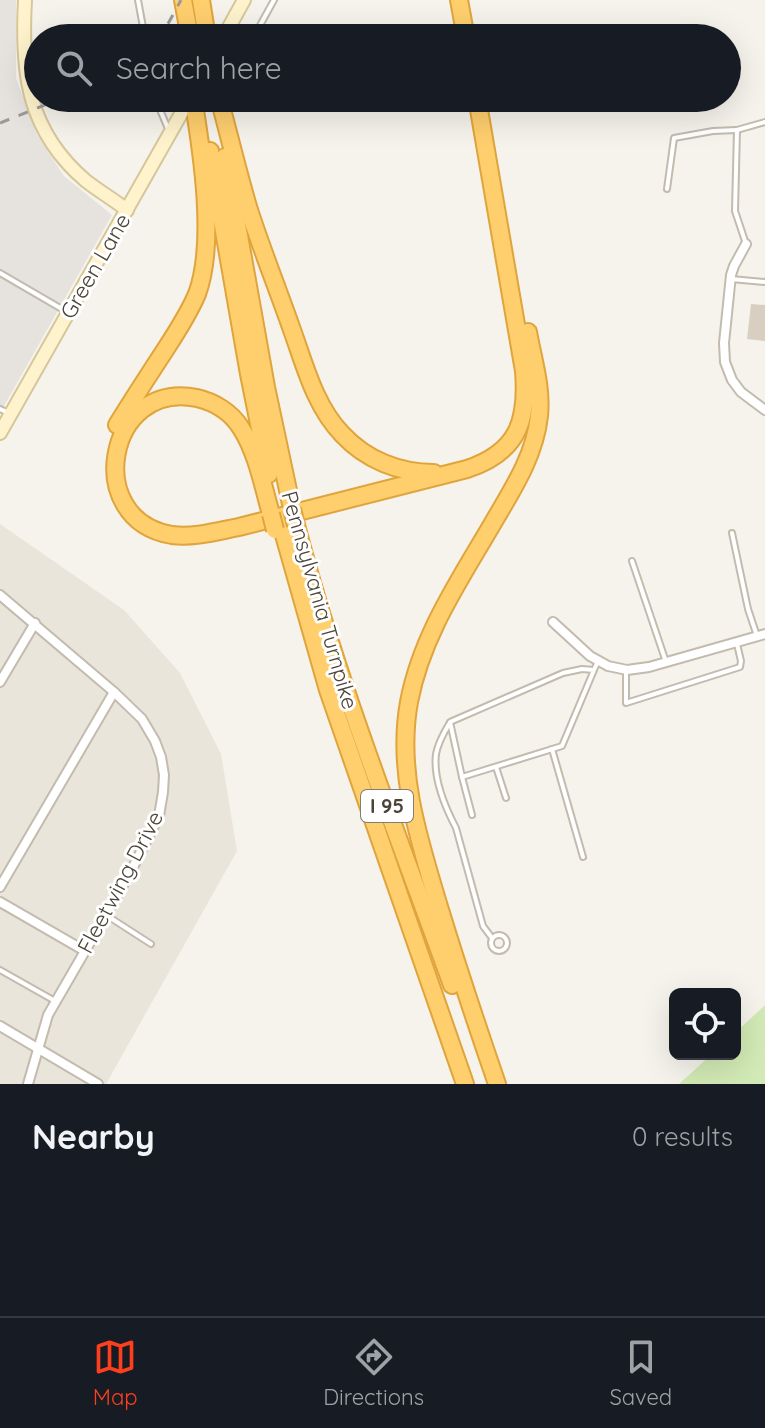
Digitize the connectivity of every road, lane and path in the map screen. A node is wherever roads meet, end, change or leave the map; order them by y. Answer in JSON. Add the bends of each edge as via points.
{"nodes":[{"id":1,"x":25,"y":0,"type":"edge"},
{"id":2,"x":138,"y":0,"type":"edge"},
{"id":3,"x":201,"y":0,"type":"edge"},
{"id":4,"x":244,"y":0,"type":"edge"},
{"id":5,"x":274,"y":0,"type":"edge"},
{"id":6,"x":459,"y":0,"type":"edge"},
{"id":7,"x":468,"y":0,"type":"edge"},
{"id":8,"x":142,"y":24,"type":"edge"},
{"id":9,"x":205,"y":24,"type":"edge"},
{"id":10,"x":231,"y":24,"type":"edge"},
{"id":11,"x":261,"y":24,"type":"edge"},
{"id":12,"x":463,"y":24,"type":"edge"},
{"id":13,"x":472,"y":24,"type":"edge"},
{"id":14,"x":24,"y":55,"type":"edge"},
{"id":15,"x":37,"y":112,"type":"edge"},
{"id":16,"x":161,"y":112,"type":"edge"},
{"id":17,"x":192,"y":112,"type":"edge"},
{"id":18,"x":203,"y":112,"type":"edge"},
{"id":19,"x":207,"y":112,"type":"edge"},
{"id":20,"x":208,"y":112,"type":"edge"},
{"id":21,"x":479,"y":112,"type":"edge"},
{"id":22,"x":488,"y":112,"type":"edge"},
{"id":23,"x":765,"y":122,"type":"edge"},
{"id":24,"x":737,"y":130,"type":"junction"},
{"id":25,"x":170,"y":133,"type":"junction"},
{"id":26,"x":667,"y":189,"type":"dead end"},
{"id":27,"x":127,"y":210,"type":"junction"},
{"id":28,"x":746,"y":244,"type":"joint"},
{"id":29,"x":0,"y":273,"type":"edge"},
{"id":30,"x":731,"y":279,"type":"junction"},
{"id":31,"x":765,"y":282,"type":"edge"},
{"id":32,"x":68,"y":313,"type":"junction"},
{"id":33,"x":531,"y":345,"type":"junction"},
{"id":34,"x":765,"y":410,"type":"edge"},
{"id":35,"x":5,"y":412,"type":"edge"},
{"id":36,"x":0,"y":433,"type":"edge"},
{"id":37,"x":452,"y":473,"type":"junction"},
{"id":38,"x":282,"y":520,"type":"junction"},
{"id":39,"x":732,"y":533,"type":"dead end"},
{"id":40,"x":632,"y":561,"type":"dead end"},
{"id":41,"x":0,"y":595,"type":"edge"},
{"id":42,"x":553,"y":622,"type":"dead end"},
{"id":43,"x":35,"y":623,"type":"junction"},
{"id":44,"x":761,"y":635,"type":"edge"},
{"id":45,"x":737,"y":642,"type":"junction"},
{"id":46,"x":598,"y":661,"type":"junction"},
{"id":47,"x":666,"y":662,"type":"junction"},
{"id":48,"x":594,"y":670,"type":"junction"},
{"id":49,"x":627,"y":670,"type":"junction"},
{"id":50,"x":0,"y":682,"type":"edge"},
{"id":51,"x":114,"y":692,"type":"junction"},
{"id":52,"x":450,"y":722,"type":"junction"},
{"id":53,"x":552,"y":749,"type":"junction"},
{"id":54,"x":496,"y":767,"type":"junction"},
{"id":55,"x":462,"y":777,"type":"junction"},
{"id":56,"x":506,"y":798,"type":"dead end"},
{"id":57,"x":472,"y":815,"type":"dead end"},
{"id":58,"x":583,"y":857,"type":"dead end"},
{"id":59,"x":0,"y":887,"type":"edge"},
{"id":60,"x":0,"y":902,"type":"edge"},
{"id":61,"x":106,"y":915,"type":"junction"},
{"id":62,"x":492,"y":938,"type":"junction"},
{"id":63,"x":151,"y":944,"type":"dead end"},
{"id":64,"x":85,"y":951,"type":"junction"},
{"id":65,"x":0,"y":970,"type":"edge"},
{"id":66,"x":55,"y":1001,"type":"junction"},
{"id":67,"x":0,"y":1026,"type":"edge"},
{"id":68,"x":37,"y":1048,"type":"junction"},
{"id":69,"x":28,"y":1084,"type":"edge"},
{"id":70,"x":98,"y":1084,"type":"edge"},
{"id":71,"x":465,"y":1084,"type":"edge"},
{"id":72,"x":488,"y":1084,"type":"edge"},
{"id":73,"x":497,"y":1084,"type":"edge"}],
"edges":[{"from":1,"to":14,"type":"street"},
{"from":2,"to":8,"type":"lane"},
{"from":3,"to":9,"type":"highway"},
{"from":4,"to":10,"type":"street"},
{"from":5,"to":11,"type":"lane"},
{"from":6,"to":12,"type":"highway"},
{"from":7,"to":13,"type":"highway"},
{"from":15,"to":27,"type":"street","via":[[59,153],[86,181]]},
{"from":16,"to":25,"type":"lane"},
{"from":17,"to":25,"type":"street","name":"Green Lane"},
{"from":18,"to":33,"type":"highway","via":[[206,234],[201,280],[186,316],[117,424],[106,457],[113,498],[142,532],[175,543],[211,540],[486,471],[502,463],[529,428],[534,408]]},
{"from":19,"to":38,"type":"highway","name":"Pennsylvania Turnpike","number":"I 95","via":[[226,162],[266,387]]},
{"from":20,"to":37,"type":"highway","via":[[329,417],[349,442],[384,463],[412,472]]},
{"from":21,"to":37,"type":"highway","via":[[525,404],[518,431],[501,451]]},
{"from":22,"to":33,"type":"highway"},
{"from":23,"to":24,"type":"lane"},
{"from":24,"to":26,"type":"lane","via":[[674,138]]},
{"from":24,"to":28,"type":"lane","via":[[735,211]]},
{"from":25,"to":27,"type":"street","name":"Green Lane"},
{"from":27,"to":32,"type":"street","name":"Green Lane"},
{"from":28,"to":30,"type":"street"},
{"from":29,"to":32,"type":"lane"},
{"from":30,"to":31,"type":"lane"},
{"from":30,"to":34,"type":"street","via":[[725,362],[741,392]]},
{"from":32,"to":35,"type":"street","name":"Green Lane"},
{"from":33,"to":73,"type":"highway","via":[[540,401],[531,451],[426,644],[405,732],[406,776],[417,828]]},
{"from":35,"to":36,"type":"street","name":"Green Lane"},
{"from":37,"to":38,"type":"highway","via":[[230,528],[170,534],[141,521],[121,494],[114,462],[125,429],[143,410],[166,399],[194,397],[220,407],[246,436],[259,470]]},
{"from":38,"to":71,"type":"highway","name":"Pennsylvania Turnpike","number":"I 95","via":[[311,637]]},
{"from":38,"to":72,"type":"highway","name":"Pennsylvania Turnpike","number":"I 95","via":[[316,601]]},
{"from":39,"to":44,"type":"lane","via":[[748,609]]},
{"from":40,"to":47,"type":"lane"},
{"from":41,"to":43,"type":"street","name":"Fleetwing Drive"},
{"from":42,"to":46,"type":"street"},
{"from":43,"to":50,"type":"street"},
{"from":43,"to":51,"type":"street","name":"Fleetwing Drive"},
{"from":44,"to":45,"type":"street"},
{"from":45,"to":47,"type":"street"},
{"from":45,"to":49,"type":"lane","via":[[740,667],[626,703]]},
{"from":46,"to":48,"type":"lane"},
{"from":46,"to":49,"type":"street"},
{"from":47,"to":49,"type":"street"},
{"from":48,"to":52,"type":"lane","via":[[563,673]]},
{"from":48,"to":53,"type":"lane","via":[[562,746]]},
{"from":51,"to":59,"type":"street"},
{"from":51,"to":61,"type":"street","name":"Fleetwing Drive","via":[[150,731],[164,775],[159,816]]},
{"from":52,"to":55,"type":"lane"},
{"from":52,"to":62,"type":"lane","via":[[440,739],[436,771],[483,926]]},
{"from":53,"to":54,"type":"lane"},
{"from":53,"to":58,"type":"lane"},
{"from":54,"to":55,"type":"lane"},
{"from":54,"to":56,"type":"lane"},
{"from":55,"to":57,"type":"lane"},
{"from":60,"to":64,"type":"street"},
{"from":61,"to":63,"type":"lane"},
{"from":61,"to":64,"type":"street","name":"Fleetwing Drive"},
{"from":62,"to":62,"type":"lane","via":[[495,950],[507,946],[501,934]]},
{"from":64,"to":66,"type":"street","name":"Fleetwing Drive"},
{"from":65,"to":66,"type":"lane"},
{"from":66,"to":68,"type":"street","name":"Fleetwing Drive"},
{"from":67,"to":68,"type":"street"},
{"from":68,"to":69,"type":"street","name":"Fleetwing Drive"},
{"from":68,"to":70,"type":"street"}]}
